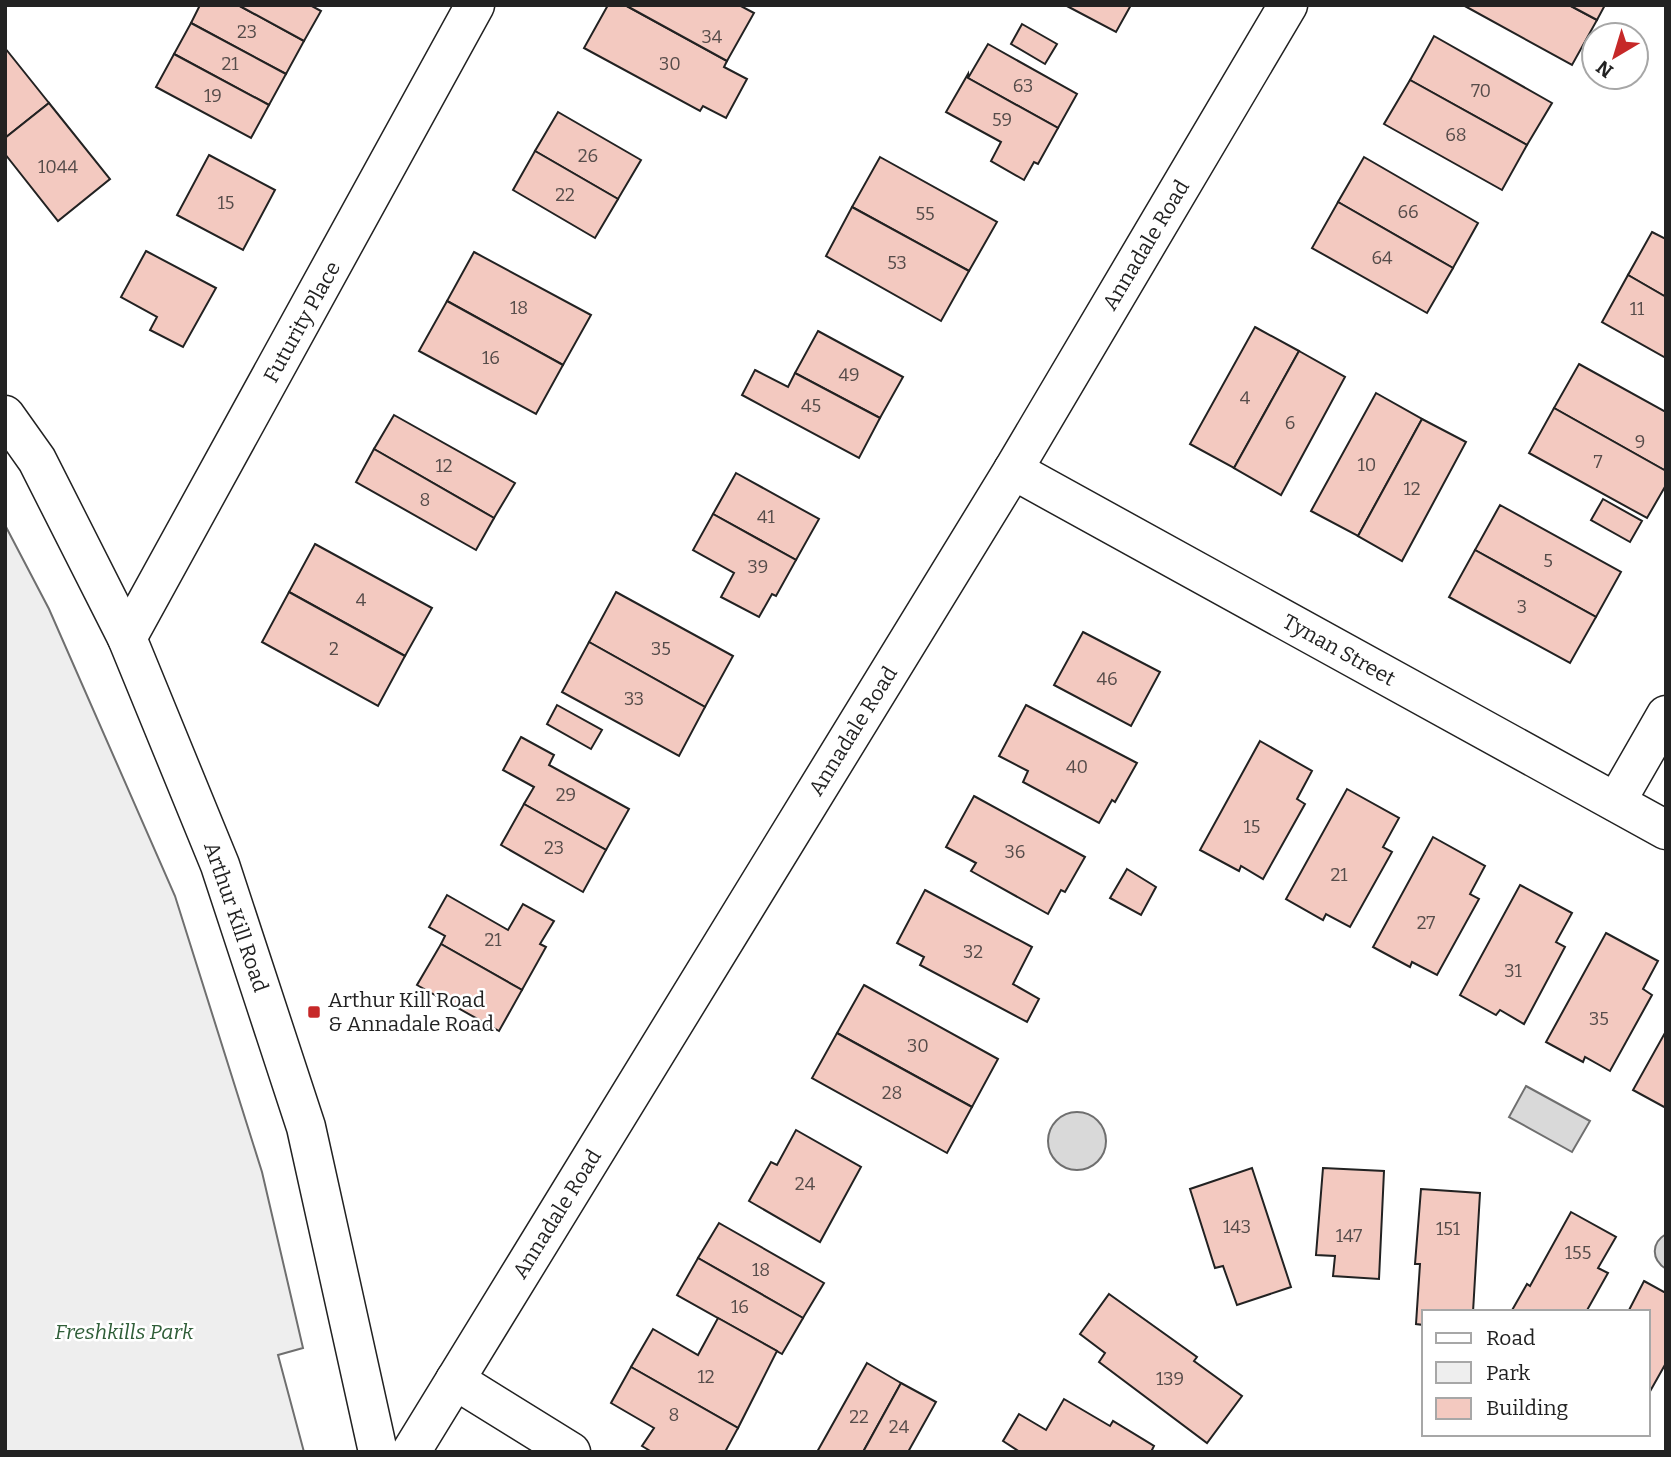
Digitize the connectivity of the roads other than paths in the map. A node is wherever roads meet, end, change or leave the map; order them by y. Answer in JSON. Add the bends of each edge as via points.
{"nodes":[{"id":1,"x":475,"y":5,"type":"edge"},
{"id":2,"x":1288,"y":5,"type":"edge"},
{"id":3,"x":5,"y":415,"type":"edge"},
{"id":4,"x":1013,"y":470,"type":"junction"},
{"id":5,"x":127,"y":638,"type":"junction"},
{"id":6,"x":1666,"y":715,"type":"edge"},
{"id":7,"x":1616,"y":803,"type":"junction"},
{"id":8,"x":1666,"y":830,"type":"edge"},
{"id":9,"x":455,"y":1380,"type":"junction"},
{"id":10,"x":378,"y":1452,"type":"edge"},
{"id":11,"x":411,"y":1452,"type":"edge"},
{"id":12,"x":571,"y":1452,"type":"edge"}],
"edges":[{"from":1,"to":5,"type":"street","name":"Futurity Place"},
{"from":2,"to":4,"type":"street","name":"Annadale Road"},
{"from":3,"to":5,"type":"street","name":"Arthur Kill Road","via":[[37,460]]},
{"from":4,"to":7,"type":"street","name":"Tynan Street"},
{"from":4,"to":9,"type":"street","name":"Annadale Road"},
{"from":5,"to":10,"type":"street","name":"Arthur Kill Road","via":[[220,865],[306,1127]]},
{"from":6,"to":7,"type":"street"},
{"from":7,"to":8,"type":"street","name":"Tynan Street"},
{"from":9,"to":11,"type":"street","name":"Annadale Road"},
{"from":9,"to":12,"type":"street"}]}
